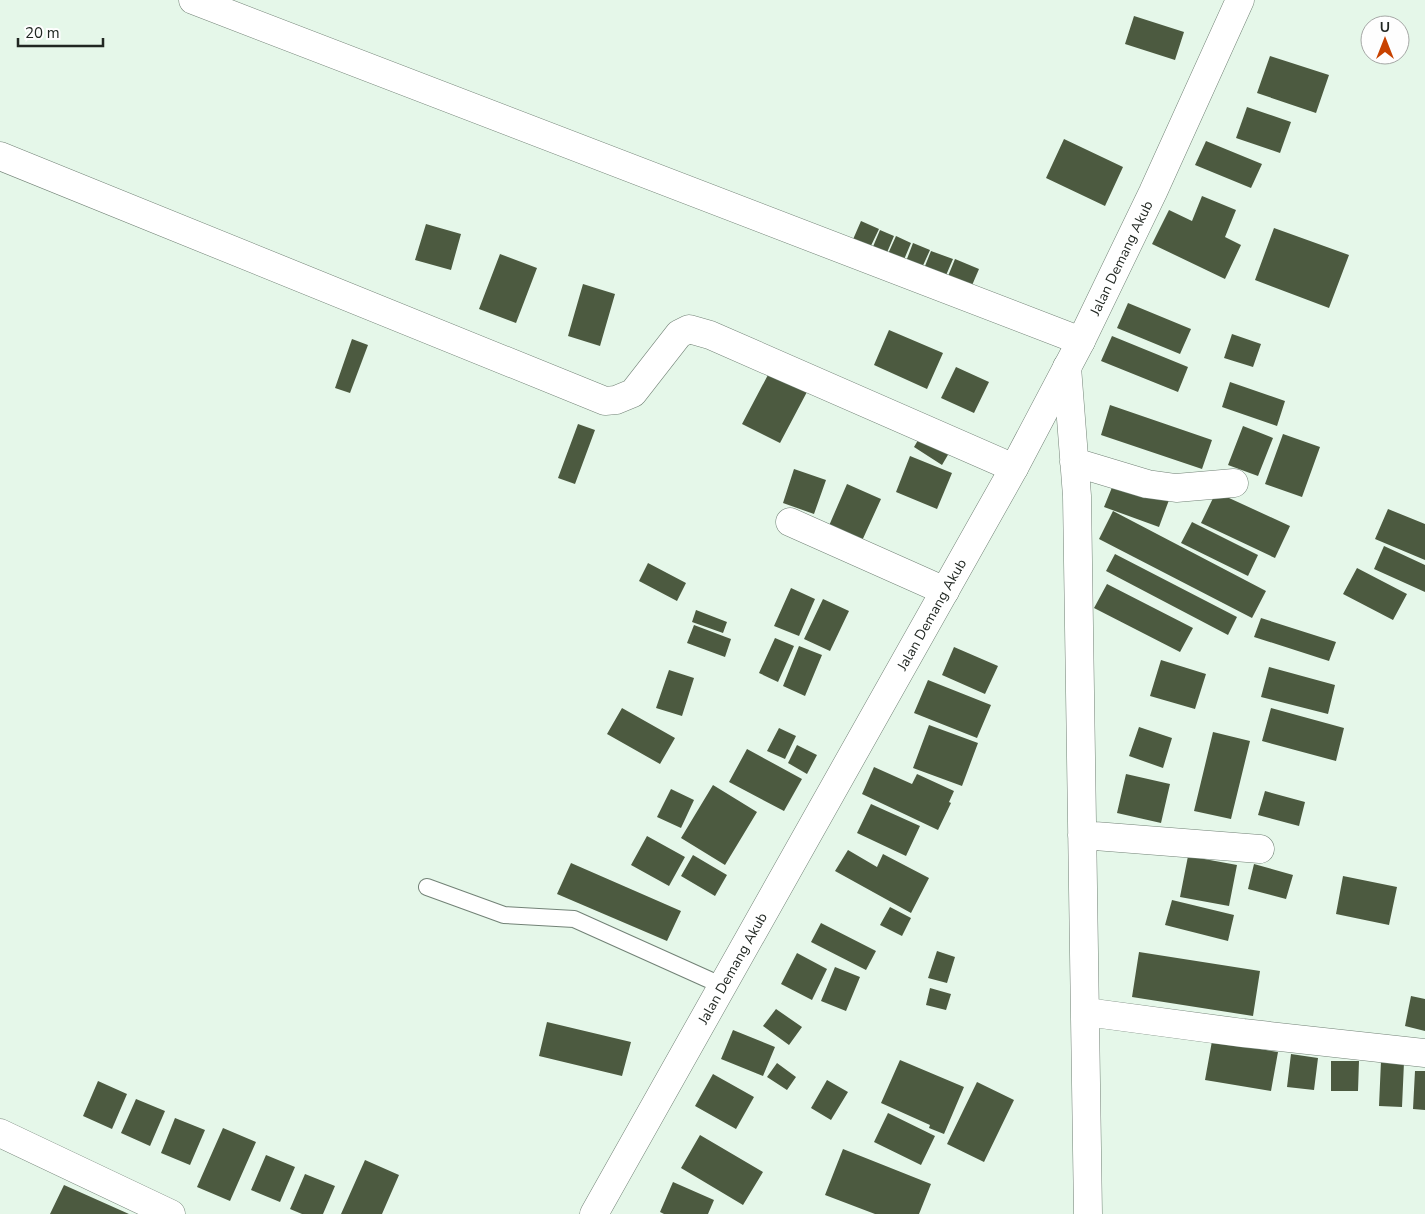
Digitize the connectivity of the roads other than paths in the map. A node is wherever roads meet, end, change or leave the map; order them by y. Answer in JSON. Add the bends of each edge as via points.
{"nodes":[{"id":1,"x":193,"y":0,"type":"edge"},
{"id":2,"x":1239,"y":0,"type":"edge"},
{"id":3,"x":0,"y":156,"type":"edge"},
{"id":4,"x":1081,"y":341,"type":"junction"},
{"id":5,"x":1067,"y":367,"type":"junction"},
{"id":6,"x":1074,"y":462,"type":"junction"},
{"id":7,"x":1014,"y":468,"type":"junction"},
{"id":8,"x":1234,"y":483,"type":"dead end"},
{"id":9,"x":790,"y":522,"type":"dead end"},
{"id":10,"x":944,"y":591,"type":"junction"},
{"id":11,"x":1082,"y":835,"type":"junction"},
{"id":12,"x":1260,"y":849,"type":"dead end"},
{"id":13,"x":427,"y":887,"type":"dead end"},
{"id":14,"x":723,"y":986,"type":"junction"},
{"id":15,"x":1086,"y":1012,"type":"junction"},
{"id":16,"x":1425,"y":1053,"type":"edge"},
{"id":17,"x":0,"y":1133,"type":"edge"},
{"id":18,"x":171,"y":1214,"type":"edge"},
{"id":19,"x":594,"y":1214,"type":"edge"},
{"id":20,"x":1088,"y":1214,"type":"edge"}],
"edges":[{"from":1,"to":4,"type":"street"},
{"from":2,"to":4,"type":"street","name":"Jalan Demang Akub","via":[[1153,192]]},
{"from":3,"to":7,"type":"street","via":[[605,401],[633,393],[680,334],[689,329],[704,332]]},
{"from":4,"to":5,"type":"street","name":"Jalan Demang Akub"},
{"from":5,"to":6,"type":"street"},
{"from":5,"to":7,"type":"street","name":"Jalan Demang Akub"},
{"from":6,"to":8,"type":"street","via":[[1147,484],[1176,488]]},
{"from":6,"to":11,"type":"street"},
{"from":7,"to":10,"type":"street","name":"Jalan Demang Akub"},
{"from":9,"to":10,"type":"street"},
{"from":10,"to":14,"type":"street","name":"Jalan Demang Akub"},
{"from":11,"to":12,"type":"street"},
{"from":11,"to":15,"type":"street"},
{"from":13,"to":14,"type":"lane","via":[[504,915],[574,919]]},
{"from":14,"to":19,"type":"street","name":"Jalan Demang Akub"},
{"from":15,"to":16,"type":"street"},
{"from":15,"to":20,"type":"street"},
{"from":17,"to":18,"type":"street"}]}
